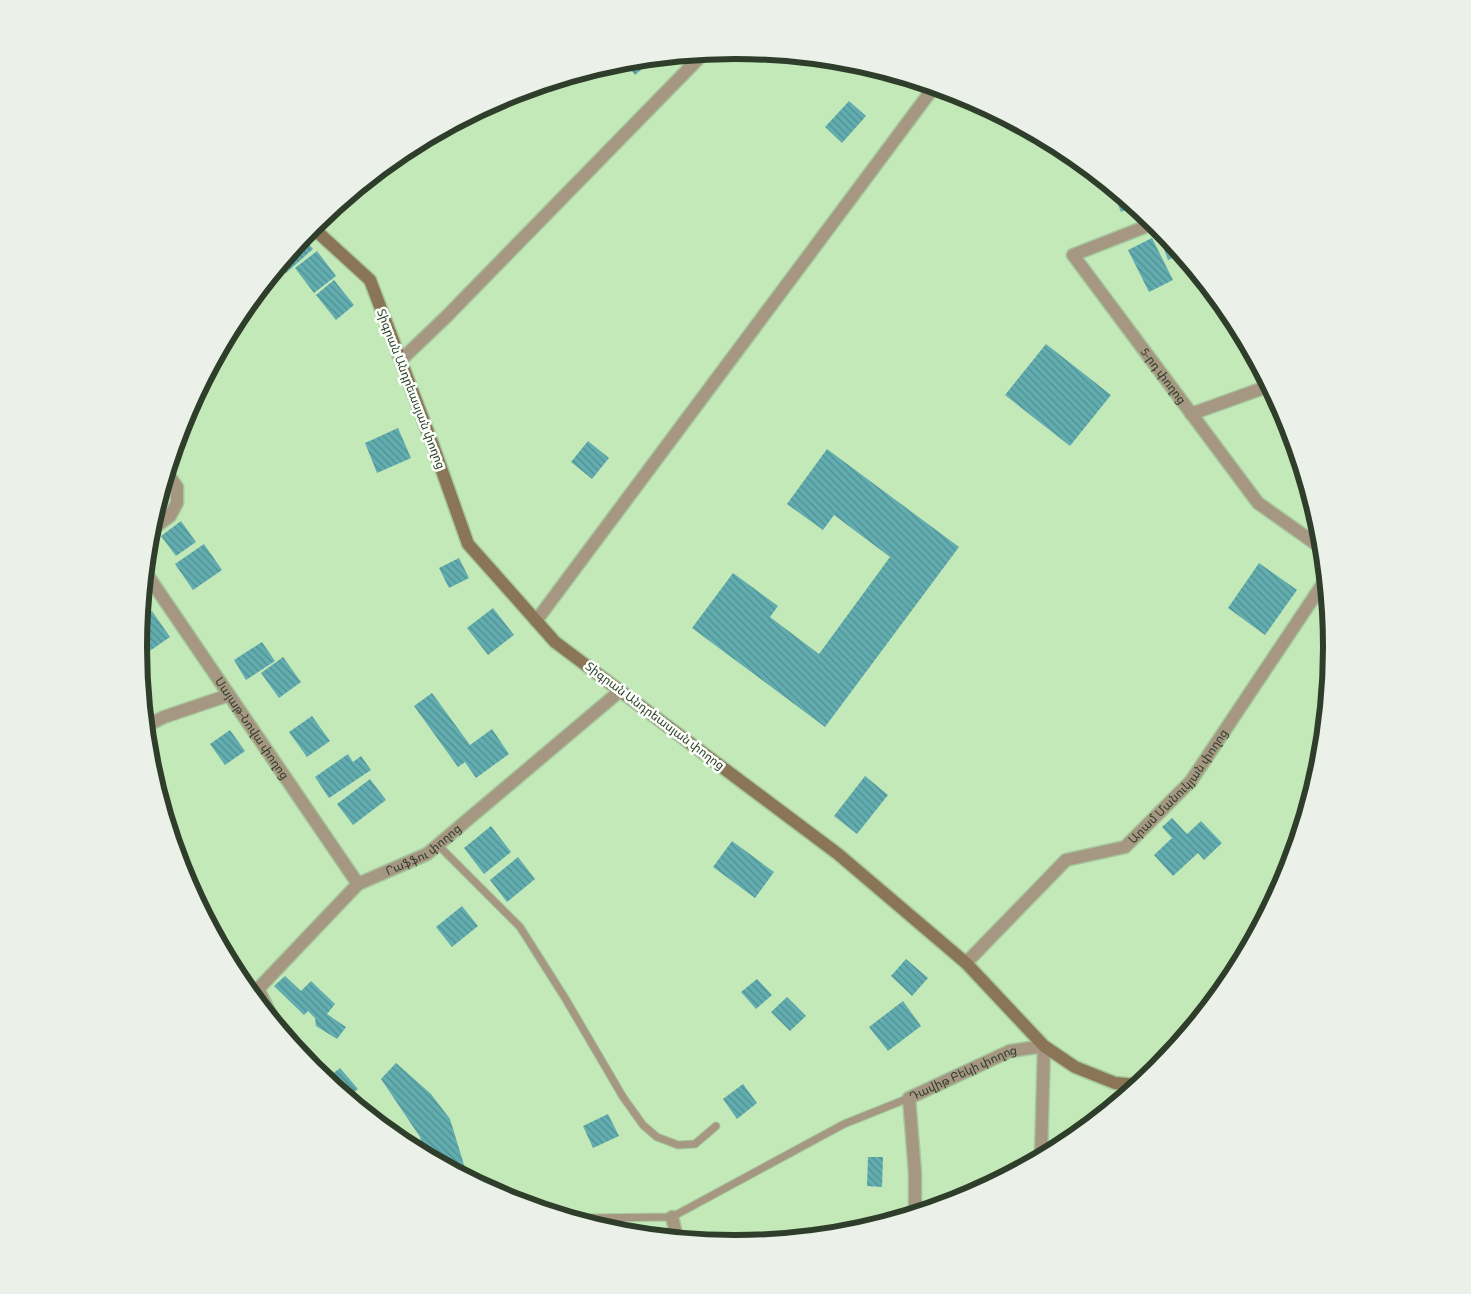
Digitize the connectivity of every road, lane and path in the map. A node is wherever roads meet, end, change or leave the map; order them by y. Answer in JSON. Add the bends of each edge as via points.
{"nodes":[{"id":1,"x":697,"y":60,"type":"edge"},
{"id":2,"x":931,"y":92,"type":"edge"},
{"id":3,"x":1146,"y":226,"type":"edge"},
{"id":4,"x":318,"y":233,"type":"edge"},
{"id":5,"x":401,"y":360,"type":"junction"},
{"id":6,"x":1264,"y":388,"type":"edge"},
{"id":7,"x":1191,"y":414,"type":"junction"},
{"id":8,"x":172,"y":480,"type":"edge"},
{"id":9,"x":161,"y":523,"type":"edge"},
{"id":10,"x":1314,"y":543,"type":"edge"},
{"id":11,"x":151,"y":580,"type":"edge"},
{"id":12,"x":1320,"y":587,"type":"edge"},
{"id":13,"x":536,"y":621,"type":"junction"},
{"id":14,"x":620,"y":691,"type":"junction"},
{"id":15,"x":229,"y":695,"type":"junction"},
{"id":16,"x":152,"y":723,"type":"edge"},
{"id":17,"x":438,"y":845,"type":"junction"},
{"id":18,"x":358,"y":884,"type":"junction"},
{"id":19,"x":966,"y":963,"type":"junction"},
{"id":20,"x":257,"y":989,"type":"edge"},
{"id":21,"x":1044,"y":1046,"type":"junction"},
{"id":22,"x":1128,"y":1084,"type":"edge"},
{"id":23,"x":909,"y":1098,"type":"junction"},
{"id":24,"x":716,"y":1126,"type":"dead end"},
{"id":25,"x":1041,"y":1149,"type":"edge"},
{"id":26,"x":915,"y":1207,"type":"edge"},
{"id":27,"x":672,"y":1217,"type":"junction"},
{"id":28,"x":595,"y":1218,"type":"edge"},
{"id":29,"x":676,"y":1232,"type":"edge"}],
"edges":[{"from":1,"to":5,"type":"street"},
{"from":2,"to":13,"type":"street"},
{"from":3,"to":7,"type":"street","name":"5-րդ փողոց","via":[[1073,255]]},
{"from":4,"to":5,"type":"main road","name":"Տիգրան Անդրեասյան փողոց","via":[[370,280]]},
{"from":5,"to":13,"type":"main road","name":"Տիգրան Անդրեասյան փողոց","via":[[468,544]]},
{"from":6,"to":7,"type":"street"},
{"from":7,"to":10,"type":"street","name":"5-րդ փողոց","via":[[1258,504]]},
{"from":8,"to":9,"type":"street","via":[[176,486],[177,503],[170,516]]},
{"from":11,"to":15,"type":"street","name":"Սայաթ-Նովա փողոց"},
{"from":12,"to":19,"type":"street","name":"Արամ Մանուկյան փողոց","via":[[1191,781],[1125,847],[1066,860]]},
{"from":13,"to":14,"type":"main road","name":"Տիգրան Անդրեասյան փողոց","via":[[555,642]]},
{"from":14,"to":17,"type":"street","name":"Րաֆֆու փողոց"},
{"from":14,"to":19,"type":"main road","name":"Տիգրան Անդրեասյան փողոց","via":[[838,854]]},
{"from":15,"to":16,"type":"street"},
{"from":15,"to":18,"type":"street","name":"Սայաթ-Նովա փողոց"},
{"from":17,"to":18,"type":"street","name":"Րաֆֆու փողոց","via":[[427,854]]},
{"from":17,"to":24,"type":"lane","via":[[520,927],[643,1124],[657,1137],[678,1145],[695,1144]]},
{"from":18,"to":20,"type":"street","name":"Րաֆֆու փողոց"},
{"from":19,"to":21,"type":"main road","name":"Տիգրան Անդրեասյան փողոց"},
{"from":21,"to":22,"type":"main road","name":"Տիգրան Անդրեասյան փողոց","via":[[1075,1067],[1115,1083]]},
{"from":21,"to":23,"type":"street","name":"Դավիթ Բեկի փողոց","via":[[1010,1051]]},
{"from":21,"to":25,"type":"street"},
{"from":23,"to":26,"type":"street","name":"Դավիթ Բեկի փողոց"},
{"from":23,"to":27,"type":"lane","via":[[844,1124]]},
{"from":27,"to":28,"type":"lane"},
{"from":27,"to":29,"type":"street"}]}
